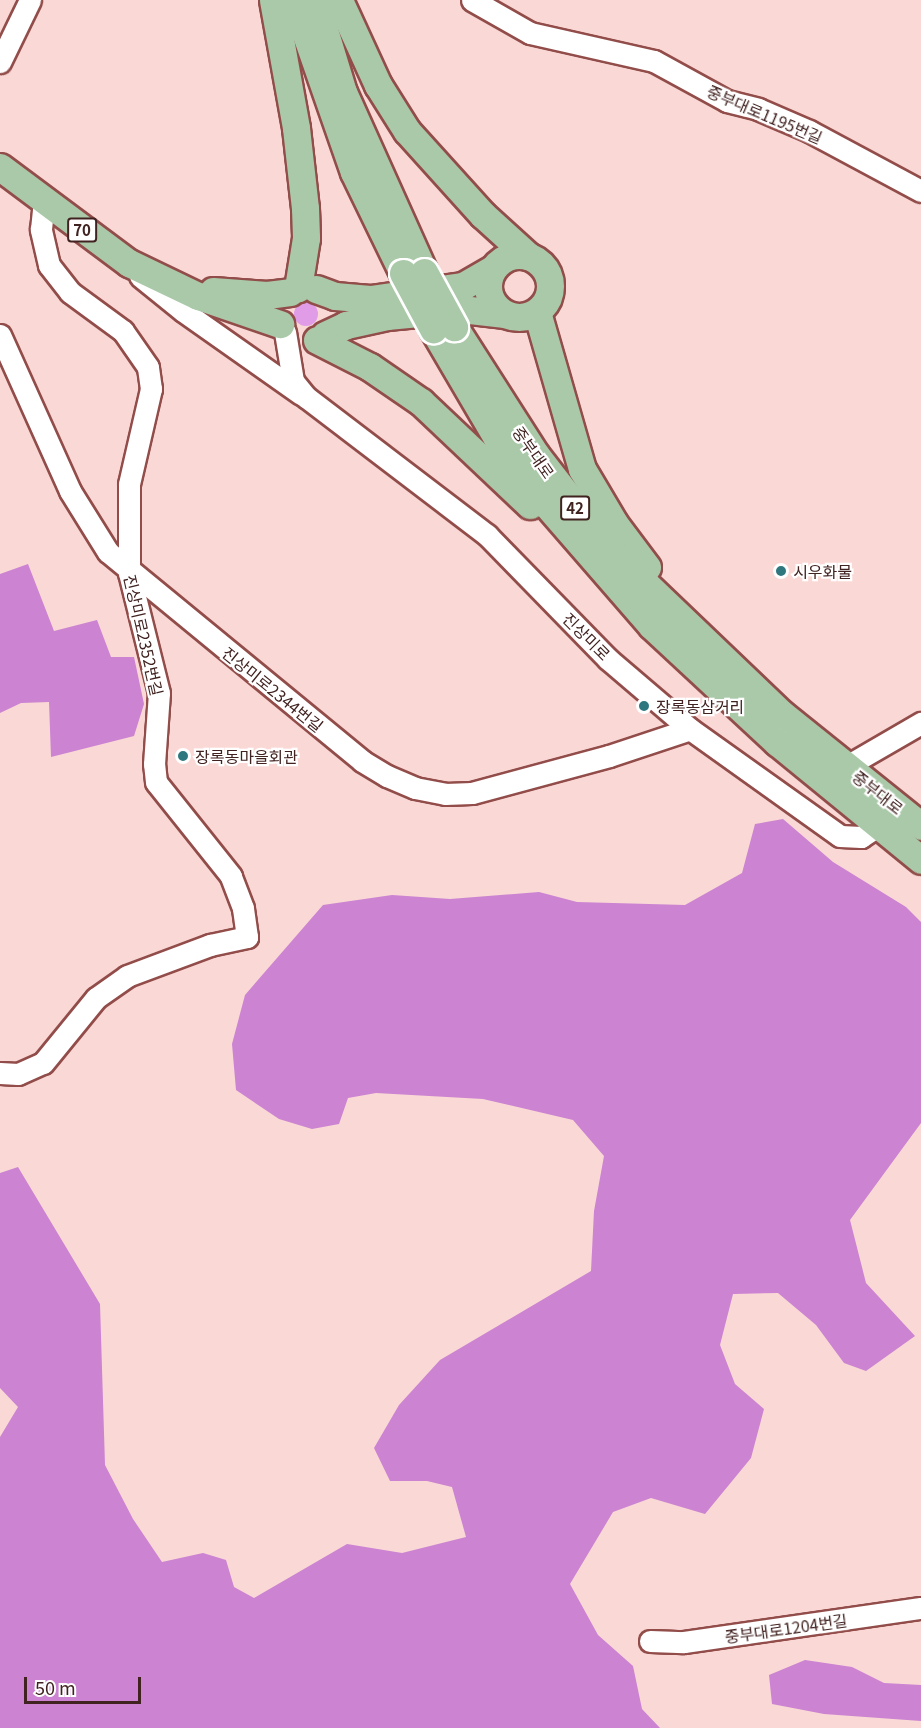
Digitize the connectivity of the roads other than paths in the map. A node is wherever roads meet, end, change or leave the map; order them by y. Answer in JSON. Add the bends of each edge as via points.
{"nodes":[{"id":1,"x":30,"y":0,"type":"edge"},
{"id":2,"x":273,"y":0,"type":"edge"},
{"id":3,"x":294,"y":0,"type":"edge"},
{"id":4,"x":315,"y":0,"type":"edge"},
{"id":5,"x":339,"y":0,"type":"edge"},
{"id":6,"x":472,"y":0,"type":"edge"},
{"id":7,"x":0,"y":63,"type":"edge"},
{"id":8,"x":0,"y":167,"type":"edge"},
{"id":9,"x":921,"y":190,"type":"edge"},
{"id":10,"x":44,"y":200,"type":"junction"},
{"id":11,"x":112,"y":253,"type":"junction"},
{"id":12,"x":528,"y":256,"type":"junction"},
{"id":13,"x":492,"y":269,"type":"junction"},
{"id":14,"x":413,"y":272,"type":"junction"},
{"id":15,"x":170,"y":283,"type":"junction"},
{"id":16,"x":302,"y":289,"type":"junction"},
{"id":17,"x":537,"y":312,"type":"junction"},
{"id":18,"x":505,"y":314,"type":"junction"},
{"id":19,"x":443,"y":328,"type":"junction"},
{"id":20,"x":303,"y":334,"type":"junction"},
{"id":21,"x":0,"y":335,"type":"edge"},
{"id":22,"x":299,"y":389,"type":"junction"},
{"id":23,"x":129,"y":573,"type":"junction"},
{"id":24,"x":652,"y":626,"type":"junction"},
{"id":25,"x":726,"y":663,"type":"junction"},
{"id":26,"x":921,"y":723,"type":"edge"},
{"id":27,"x":690,"y":729,"type":"junction"},
{"id":28,"x":845,"y":767,"type":"junction"},
{"id":29,"x":891,"y":804,"type":"junction"},
{"id":30,"x":921,"y":826,"type":"edge"},
{"id":31,"x":876,"y":827,"type":"junction"},
{"id":32,"x":921,"y":860,"type":"edge"},
{"id":33,"x":0,"y":1073,"type":"edge"},
{"id":34,"x":921,"y":1608,"type":"edge"},
{"id":35,"x":650,"y":1641,"type":"dead end"}],
"edges":[{"from":1,"to":7,"type":"street"},
{"from":2,"to":16,"type":"main road","via":[[296,128],[305,208]]},
{"from":3,"to":14,"type":"main road","number":"42","via":[[354,172]]},
{"from":4,"to":14,"type":"main road","number":"42","via":[[343,92]]},
{"from":5,"to":12,"type":"main road","via":[[378,85],[407,130],[475,207]]},
{"from":6,"to":9,"type":"street","name":"중부대로1195번길","via":[[530,33],[654,61],[727,101],[758,109],[809,131]]},
{"from":8,"to":10,"type":"main road","number":"70"},
{"from":10,"to":11,"type":"main road","number":"70"},
{"from":10,"to":23,"type":"street","name":"진상미로2352번길","via":[[44,248],[58,279],[123,331],[148,367],[152,389],[129,484]]},
{"from":11,"to":15,"type":"main road","number":"70"},
{"from":11,"to":22,"type":"street","name":"진상미로","via":[[183,311]]},
{"from":12,"to":13,"type":"main road","via":[[508,256]]},
{"from":12,"to":17,"type":"main road","via":[[545,268],[550,277],[548,298]]},
{"from":13,"to":16,"type":"main road","via":[[463,286],[370,299]]},
{"from":13,"to":18,"type":"main road","via":[[488,279],[490,300]]},
{"from":14,"to":19,"type":"main road","number":"42","bridge":true},
{"from":15,"to":16,"type":"main road","via":[[241,294]]},
{"from":15,"to":20,"type":"main road"},
{"from":16,"to":20,"type":"main road","via":[[280,306]]},
{"from":16,"to":20,"type":"main road","via":[[324,293],[333,309]]},
{"from":17,"to":18,"type":"main road","via":[[525,317]]},
{"from":17,"to":25,"type":"main road","via":[[582,469],[614,523]]},
{"from":18,"to":20,"type":"main road","via":[[461,309],[387,316]]},
{"from":19,"to":24,"type":"main road","name":"중부대로","number":"42","via":[[498,438],[539,496]]},
{"from":19,"to":25,"type":"main road","name":"중부대로","number":"42","via":[[574,507],[649,591]]},
{"from":20,"to":22,"type":"street"},
{"from":20,"to":24,"type":"main road","via":[[396,384],[462,436]]},
{"from":21,"to":23,"type":"street","name":"진상미로2344번길","via":[[89,526]]},
{"from":22,"to":27,"type":"street","name":"진상미로","via":[[487,535],[608,658]]},
{"from":23,"to":27,"type":"street","name":"진상미로2344번길","via":[[362,761],[415,788],[445,794],[472,793],[609,756]]},
{"from":23,"to":33,"type":"street","name":"진상미로2352번길","via":[[159,693],[156,782],[231,876],[243,908],[247,937],[210,945],[128,976],[96,998],[43,1064],[18,1074]]},
{"from":24,"to":31,"type":"main road","name":"중부대로","number":"42"},
{"from":25,"to":28,"type":"main road","name":"중부대로","number":"42"},
{"from":26,"to":28,"type":"street"},
{"from":27,"to":31,"type":"street","name":"진상미로","via":[[830,831],[852,838]]},
{"from":28,"to":29,"type":"main road","name":"중부대로","number":"42"},
{"from":29,"to":30,"type":"main road","name":"중부대로","number":"42"},
{"from":29,"to":31,"type":"street"},
{"from":31,"to":32,"type":"main road","name":"중부대로","number":"42"},
{"from":34,"to":35,"type":"street","name":"중부대로1204번길","via":[[684,1642]]}]}
